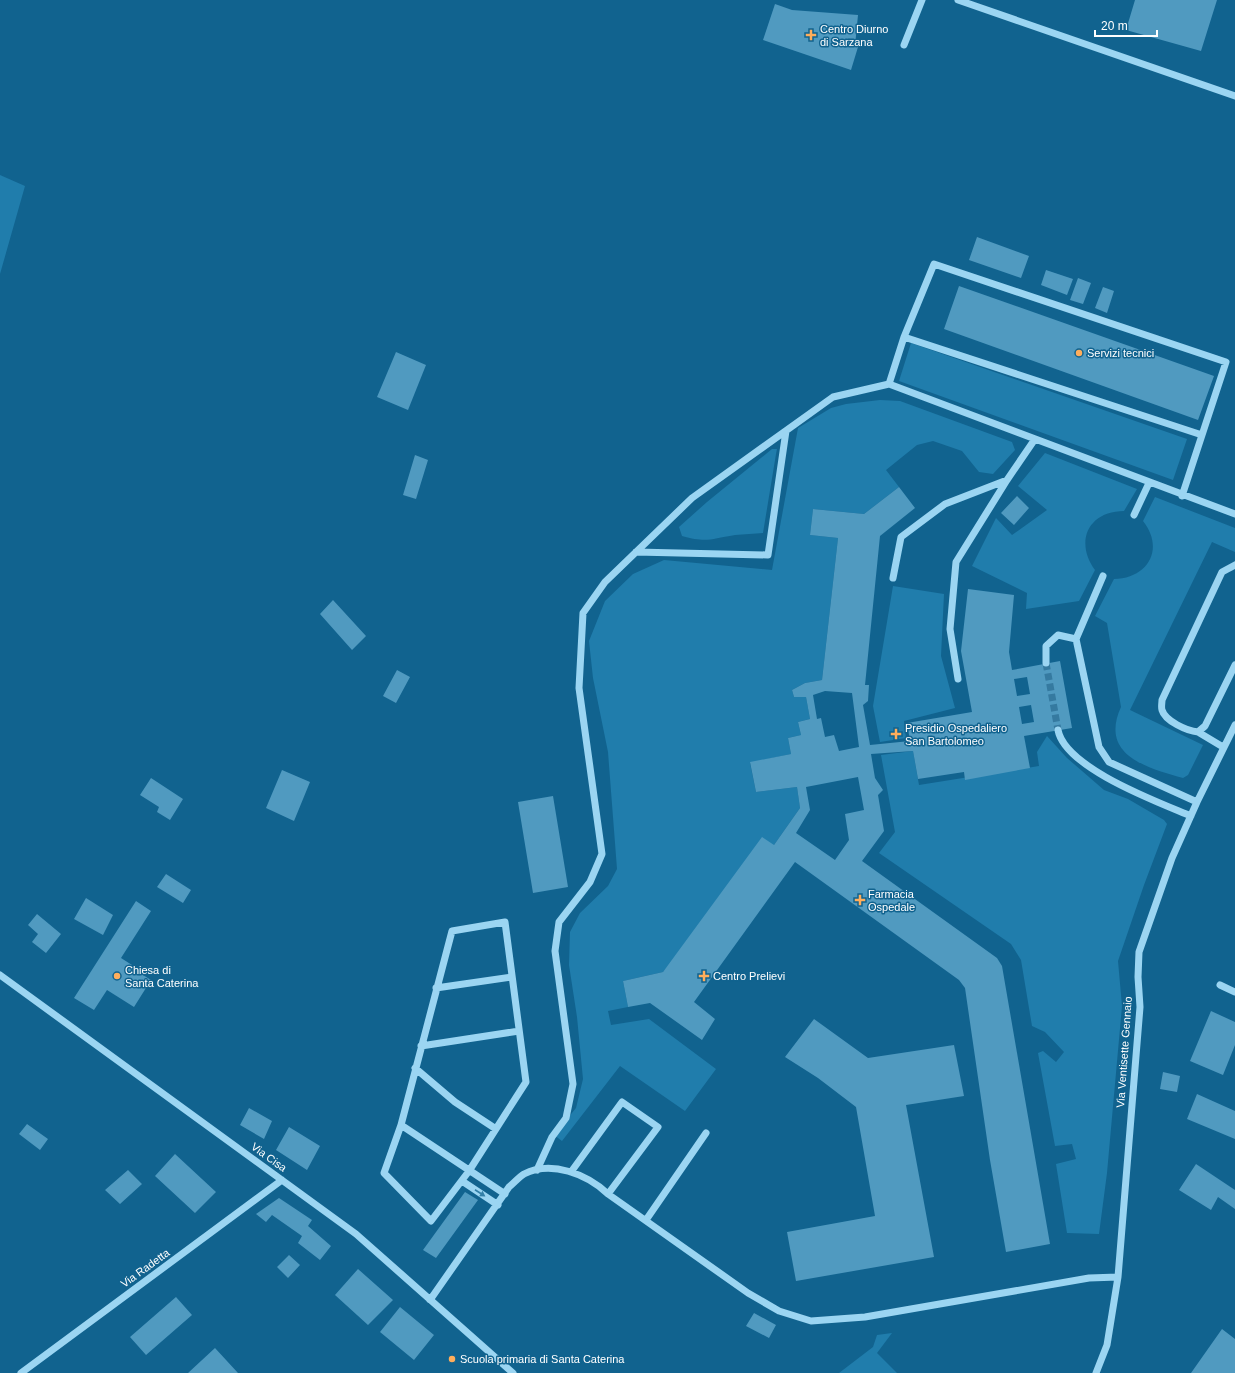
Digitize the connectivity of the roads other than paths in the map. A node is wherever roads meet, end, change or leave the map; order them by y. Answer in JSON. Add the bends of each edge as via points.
{"nodes":[{"id":1,"x":922,"y":0,"type":"edge"},
{"id":2,"x":958,"y":0,"type":"edge"},
{"id":3,"x":904,"y":45,"type":"dead end"},
{"id":4,"x":1235,"y":96,"type":"edge"},
{"id":5,"x":904,"y":337,"type":"junction"},
{"id":6,"x":889,"y":384,"type":"junction"},
{"id":7,"x":786,"y":431,"type":"junction"},
{"id":8,"x":1202,"y":435,"type":"junction"},
{"id":9,"x":1035,"y":439,"type":"junction"},
{"id":10,"x":1007,"y":480,"type":"junction"},
{"id":11,"x":1150,"y":483,"type":"junction"},
{"id":12,"x":1182,"y":496,"type":"junction"},
{"id":13,"x":1235,"y":514,"type":"edge"},
{"id":14,"x":1134,"y":515,"type":"dead end"},
{"id":15,"x":636,"y":552,"type":"junction"},
{"id":16,"x":1235,"y":565,"type":"edge"},
{"id":17,"x":1103,"y":576,"type":"dead end"},
{"id":18,"x":893,"y":578,"type":"dead end"},
{"id":19,"x":1076,"y":639,"type":"junction"},
{"id":20,"x":1046,"y":663,"type":"tunnel mouth"},
{"id":21,"x":1235,"y":665,"type":"edge"},
{"id":22,"x":958,"y":679,"type":"dead end"},
{"id":23,"x":1235,"y":725,"type":"edge"},
{"id":24,"x":1058,"y":730,"type":"tunnel mouth"},
{"id":25,"x":1198,"y":732,"type":"junction"},
{"id":26,"x":1224,"y":748,"type":"junction"},
{"id":27,"x":1197,"y":802,"type":"junction"},
{"id":28,"x":1191,"y":816,"type":"junction"},
{"id":29,"x":0,"y":975,"type":"edge"},
{"id":30,"x":512,"y":977,"type":"junction"},
{"id":31,"x":1220,"y":984,"type":"dead end"},
{"id":32,"x":436,"y":988,"type":"junction"},
{"id":33,"x":1235,"y":992,"type":"edge"},
{"id":34,"x":519,"y":1031,"type":"junction"},
{"id":35,"x":421,"y":1046,"type":"junction"},
{"id":36,"x":415,"y":1068,"type":"junction"},
{"id":37,"x":401,"y":1125,"type":"junction"},
{"id":38,"x":496,"y":1129,"type":"junction"},
{"id":39,"x":706,"y":1133,"type":"dead end"},
{"id":40,"x":537,"y":1170,"type":"junction"},
{"id":41,"x":469,"y":1171,"type":"junction"},
{"id":42,"x":571,"y":1172,"type":"junction"},
{"id":43,"x":282,"y":1180,"type":"junction"},
{"id":44,"x":462,"y":1181,"type":"junction"},
{"id":45,"x":505,"y":1194,"type":"junction"},
{"id":46,"x":608,"y":1194,"type":"junction"},
{"id":47,"x":498,"y":1205,"type":"junction"},
{"id":48,"x":646,"y":1220,"type":"junction"},
{"id":49,"x":1118,"y":1277,"type":"junction"},
{"id":50,"x":430,"y":1300,"type":"junction"},
{"id":51,"x":21,"y":1373,"type":"edge"},
{"id":52,"x":513,"y":1373,"type":"edge"},
{"id":53,"x":1096,"y":1373,"type":"edge"}],
"edges":[{"from":1,"to":3,"type":"street"},
{"from":2,"to":4,"type":"street"},
{"from":5,"to":6,"type":"street"},
{"from":5,"to":8,"type":"street"},
{"from":5,"to":8,"type":"street","via":[[934,264],[1226,362]]},
{"from":6,"to":7,"type":"street","via":[[833,397]]},
{"from":6,"to":9,"type":"street"},
{"from":7,"to":15,"type":"street","via":[[692,498]]},
{"from":7,"to":15,"type":"street","via":[[768,555]]},
{"from":8,"to":12,"type":"street"},
{"from":9,"to":10,"type":"street"},
{"from":9,"to":11,"type":"street"},
{"from":10,"to":18,"type":"street","via":[[945,504],[901,537]]},
{"from":10,"to":22,"type":"street","via":[[956,562],[950,629]]},
{"from":11,"to":12,"type":"street"},
{"from":11,"to":14,"type":"street"},
{"from":12,"to":13,"type":"street"},
{"from":15,"to":40,"type":"street","via":[[605,582],[583,613],[579,688],[602,854],[590,882],[559,922],[555,951],[573,1084],[566,1118],[552,1137]]},
{"from":16,"to":25,"type":"street","via":[[1222,572],[1162,700],[1162,710],[1168,718],[1191,731]]},
{"from":17,"to":19,"type":"street"},
{"from":19,"to":20,"type":"street","via":[[1058,635],[1046,646]]},
{"from":19,"to":27,"type":"street","via":[[1100,747],[1109,762]]},
{"from":21,"to":25,"type":"street","via":[[1205,726]]},
{"from":23,"to":26,"type":"street","name":"Via Ventisette Gennaio"},
{"from":24,"to":28,"type":"street","via":[[1060,739],[1072,754],[1116,784]]},
{"from":25,"to":26,"type":"street"},
{"from":26,"to":27,"type":"street","name":"Via Ventisette Gennaio"},
{"from":27,"to":28,"type":"street","name":"Via Ventisette Gennaio"},
{"from":28,"to":49,"type":"street","name":"Via Ventisette Gennaio","via":[[1172,858],[1139,952],[1140,1006]]},
{"from":29,"to":43,"type":"street","name":"Via Cisa"},
{"from":30,"to":32,"type":"street"},
{"from":30,"to":32,"type":"street","via":[[505,922],[452,931]]},
{"from":30,"to":34,"type":"street"},
{"from":31,"to":33,"type":"street"},
{"from":32,"to":35,"type":"street"},
{"from":34,"to":35,"type":"street"},
{"from":34,"to":38,"type":"street","via":[[526,1082]]},
{"from":35,"to":36,"type":"street"},
{"from":36,"to":37,"type":"street"},
{"from":36,"to":38,"type":"street","via":[[455,1102]]},
{"from":37,"to":41,"type":"street"},
{"from":37,"to":44,"type":"street","via":[[384,1173],[431,1221]]},
{"from":38,"to":41,"type":"street"},
{"from":39,"to":48,"type":"street"},
{"from":40,"to":42,"type":"street","via":[[544,1168]]},
{"from":40,"to":45,"type":"street","via":[[523,1174]]},
{"from":41,"to":44,"type":"street"},
{"from":41,"to":45,"type":"street"},
{"from":42,"to":46,"type":"street","via":[[597,1184]]},
{"from":42,"to":46,"type":"street","via":[[622,1102],[658,1128]]},
{"from":43,"to":50,"type":"street","name":"Via Cisa","via":[[356,1234]]},
{"from":43,"to":51,"type":"street","name":"Via Radetta"},
{"from":44,"to":47,"type":"street","one_way":true},
{"from":45,"to":47,"type":"street"},
{"from":46,"to":48,"type":"street"},
{"from":47,"to":50,"type":"street"},
{"from":48,"to":49,"type":"street","via":[[748,1293],[779,1311],[811,1321],[865,1317],[1089,1278]]},
{"from":49,"to":53,"type":"street","name":"Via Ventisette Gennaio","via":[[1107,1345]]},
{"from":50,"to":52,"type":"street","name":"Via Cisa"}]}
